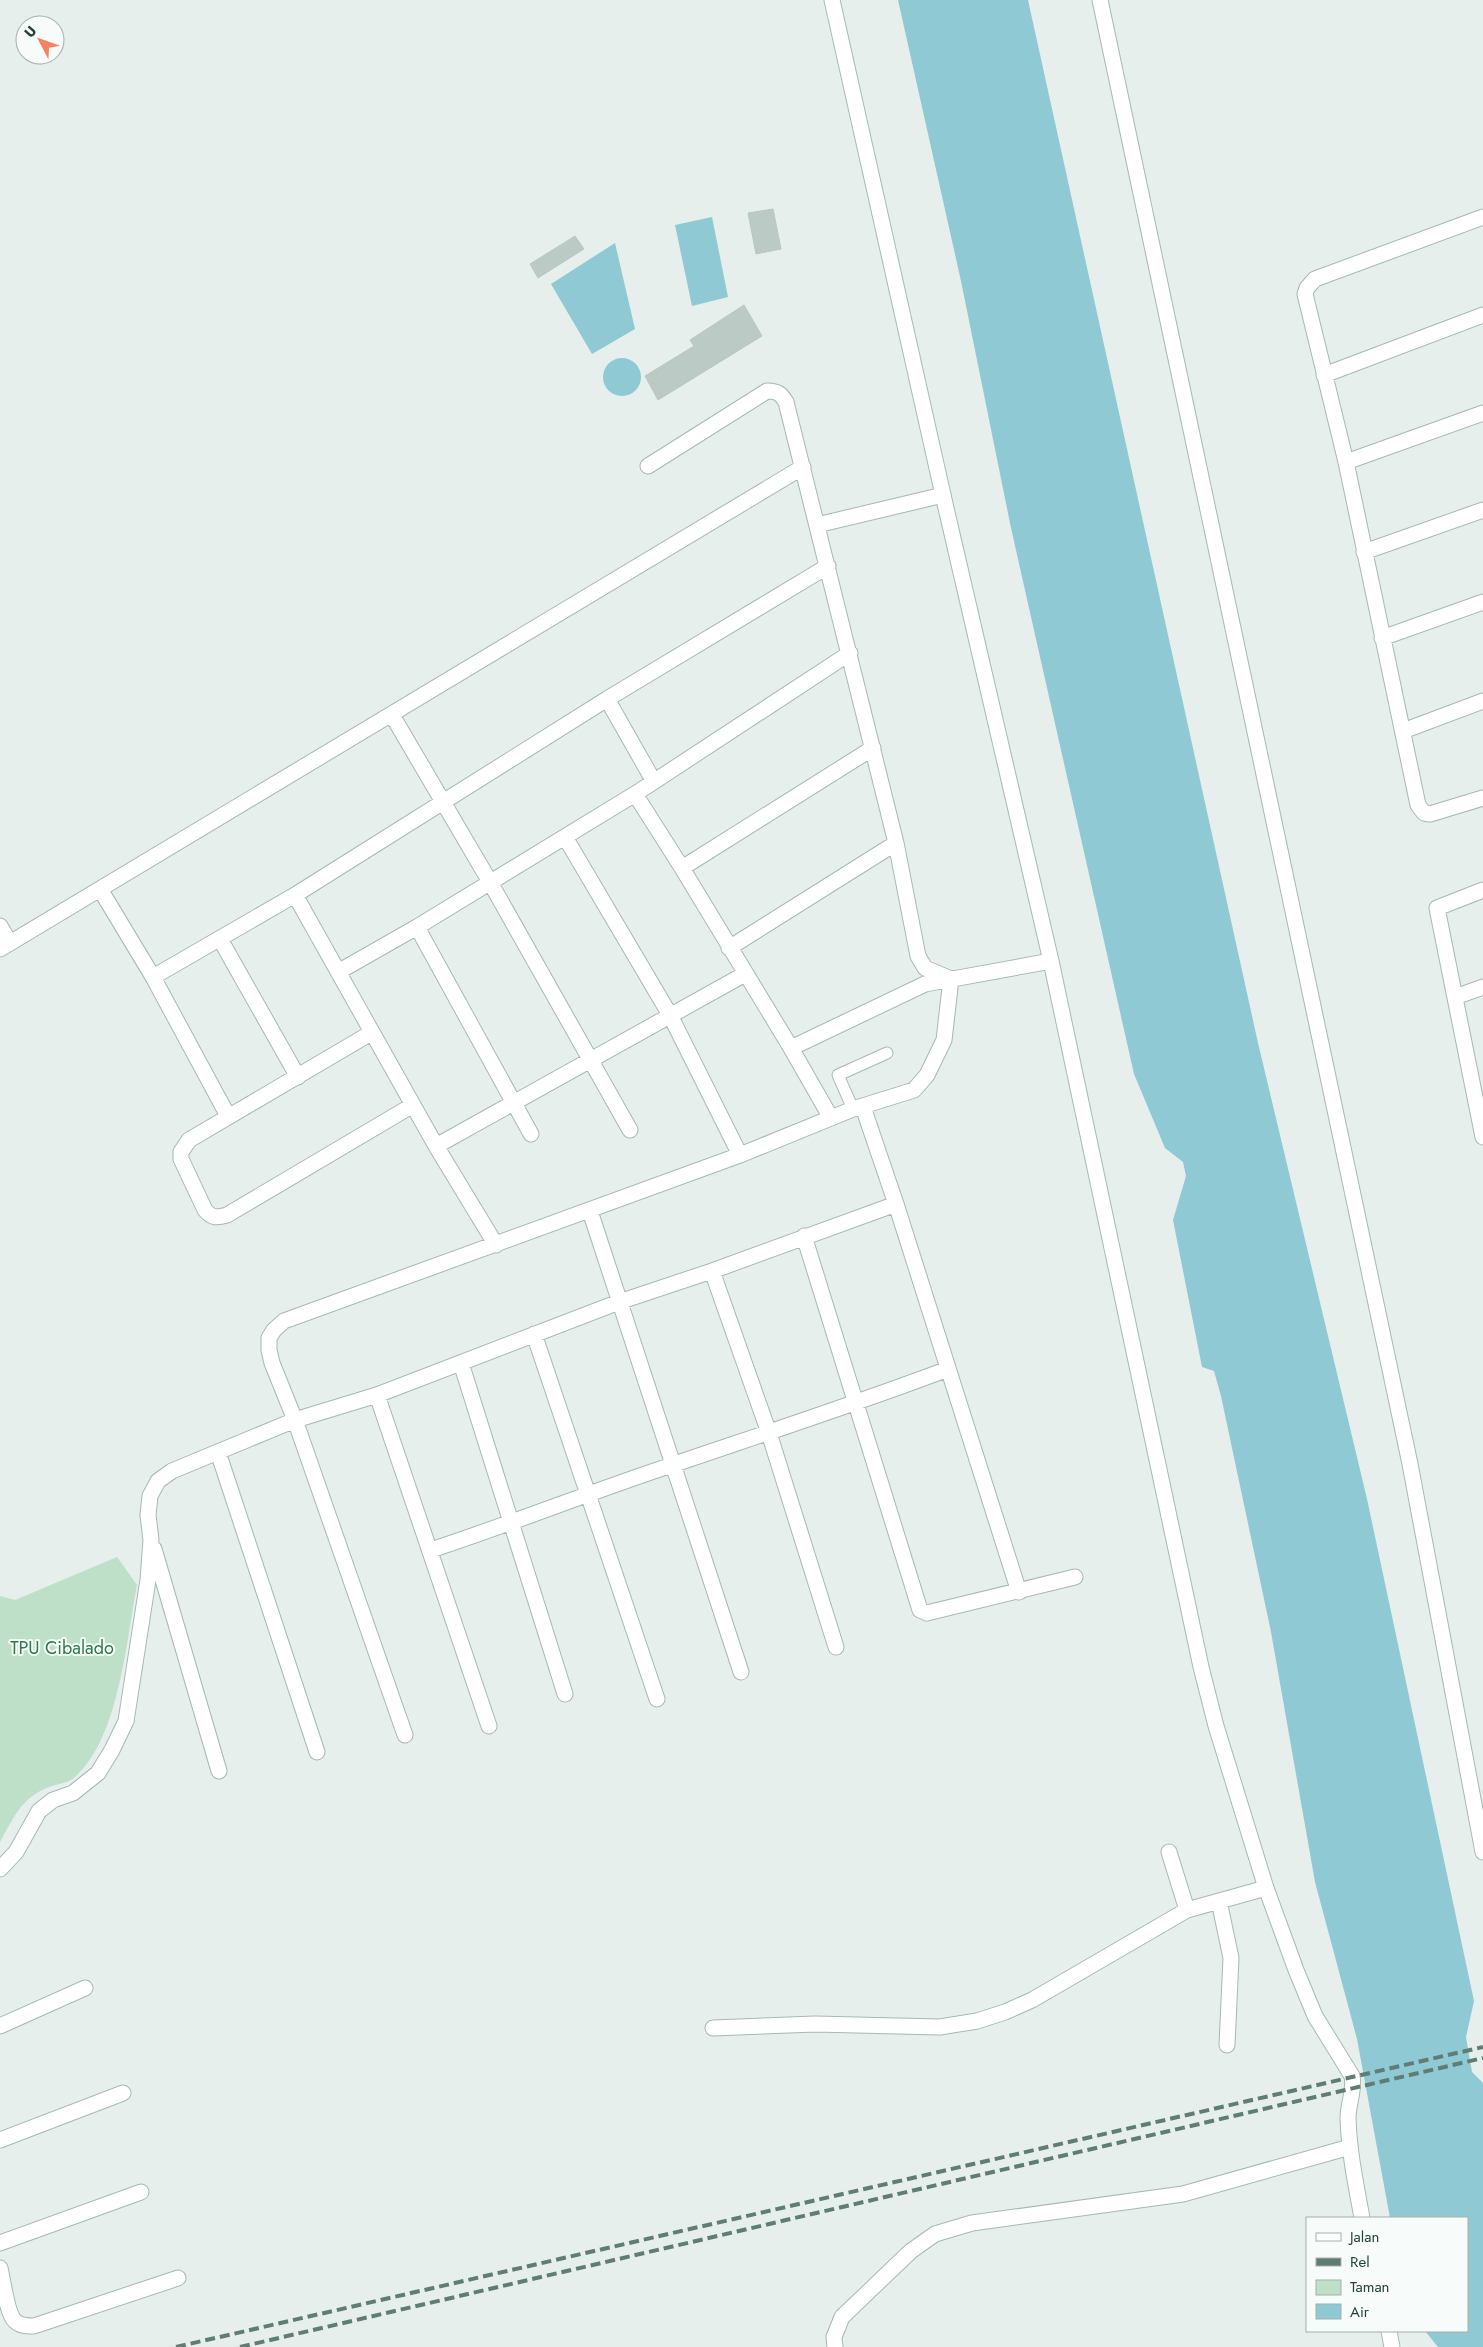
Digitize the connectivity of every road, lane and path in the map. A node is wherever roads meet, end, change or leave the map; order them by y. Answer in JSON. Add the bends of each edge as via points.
{"nodes":[{"id":1,"x":832,"y":0,"type":"edge"},
{"id":2,"x":1100,"y":0,"type":"edge"},
{"id":3,"x":1483,"y":217,"type":"edge"},
{"id":4,"x":1483,"y":315,"type":"edge"},
{"id":5,"x":1324,"y":375,"type":"junction"},
{"id":6,"x":1483,"y":413,"type":"edge"},
{"id":7,"x":1346,"y":462,"type":"junction"},
{"id":8,"x":648,"y":466,"type":"dead end"},
{"id":9,"x":803,"y":467,"type":"junction"},
{"id":10,"x":943,"y":496,"type":"junction"},
{"id":11,"x":1483,"y":510,"type":"edge"},
{"id":12,"x":817,"y":525,"type":"junction"},
{"id":13,"x":1364,"y":552,"type":"junction"},
{"id":14,"x":828,"y":566,"type":"junction"},
{"id":15,"x":1483,"y":602,"type":"edge"},
{"id":16,"x":1382,"y":638,"type":"junction"},
{"id":17,"x":850,"y":653,"type":"junction"},
{"id":18,"x":607,"y":700,"type":"junction"},
{"id":19,"x":1483,"y":702,"type":"edge"},
{"id":20,"x":392,"y":715,"type":"junction"},
{"id":21,"x":1403,"y":731,"type":"junction"},
{"id":22,"x":873,"y":748,"type":"junction"},
{"id":23,"x":653,"y":780,"type":"junction"},
{"id":24,"x":635,"y":794,"type":"junction"},
{"id":25,"x":1483,"y":798,"type":"edge"},
{"id":26,"x":442,"y":801,"type":"junction"},
{"id":27,"x":565,"y":837,"type":"junction"},
{"id":28,"x":896,"y":843,"type":"junction"},
{"id":29,"x":682,"y":868,"type":"junction"},
{"id":30,"x":490,"y":882,"type":"junction"},
{"id":31,"x":100,"y":889,"type":"junction"},
{"id":32,"x":1483,"y":890,"type":"edge"},
{"id":33,"x":295,"y":895,"type":"junction"},
{"id":34,"x":0,"y":926,"type":"edge"},
{"id":35,"x":417,"y":927,"type":"junction"},
{"id":36,"x":220,"y":939,"type":"junction"},
{"id":37,"x":5,"y":946,"type":"edge"},
{"id":38,"x":729,"y":948,"type":"junction"},
{"id":39,"x":1051,"y":961,"type":"junction"},
{"id":40,"x":338,"y":972,"type":"junction"},
{"id":41,"x":745,"y":974,"type":"junction"},
{"id":42,"x":153,"y":977,"type":"junction"},
{"id":43,"x":951,"y":979,"type":"junction"},
{"id":44,"x":1483,"y":987,"type":"edge"},
{"id":45,"x":1455,"y":997,"type":"junction"},
{"id":46,"x":670,"y":1015,"type":"junction"},
{"id":47,"x":371,"y":1033,"type":"junction"},
{"id":48,"x":790,"y":1048,"type":"junction"},
{"id":49,"x":887,"y":1053,"type":"dead end"},
{"id":50,"x":591,"y":1059,"type":"junction"},
{"id":51,"x":298,"y":1077,"type":"junction"},
{"id":52,"x":1478,"y":1086,"type":"edge"},
{"id":53,"x":513,"y":1103,"type":"junction"},
{"id":54,"x":413,"y":1106,"type":"junction"},
{"id":55,"x":858,"y":1108,"type":"junction"},
{"id":56,"x":228,"y":1116,"type":"junction"},
{"id":57,"x":831,"y":1118,"type":"junction"},
{"id":58,"x":630,"y":1130,"type":"dead end"},
{"id":59,"x":531,"y":1134,"type":"dead end"},
{"id":60,"x":1483,"y":1137,"type":"edge"},
{"id":61,"x":436,"y":1146,"type":"junction"},
{"id":62,"x":740,"y":1156,"type":"junction"},
{"id":63,"x":896,"y":1204,"type":"junction"},
{"id":64,"x":590,"y":1211,"type":"junction"},
{"id":65,"x":804,"y":1236,"type":"junction"},
{"id":66,"x":496,"y":1244,"type":"junction"},
{"id":67,"x":712,"y":1271,"type":"junction"},
{"id":68,"x":619,"y":1302,"type":"junction"},
{"id":69,"x":534,"y":1334,"type":"junction"},
{"id":70,"x":461,"y":1363,"type":"junction"},
{"id":71,"x":948,"y":1369,"type":"junction"},
{"id":72,"x":377,"y":1395,"type":"junction"},
{"id":73,"x":856,"y":1404,"type":"junction"},
{"id":74,"x":295,"y":1420,"type":"junction"},
{"id":75,"x":769,"y":1433,"type":"junction"},
{"id":76,"x":218,"y":1452,"type":"junction"},
{"id":77,"x":674,"y":1464,"type":"junction"},
{"id":78,"x":590,"y":1495,"type":"junction"},
{"id":79,"x":511,"y":1524,"type":"junction"},
{"id":80,"x":151,"y":1540,"type":"junction"},
{"id":81,"x":431,"y":1550,"type":"junction"},
{"id":82,"x":1076,"y":1577,"type":"dead end"},
{"id":83,"x":1019,"y":1592,"type":"junction"},
{"id":84,"x":836,"y":1647,"type":"dead end"},
{"id":85,"x":740,"y":1672,"type":"dead end"},
{"id":86,"x":565,"y":1694,"type":"dead end"},
{"id":87,"x":656,"y":1699,"type":"dead end"},
{"id":88,"x":489,"y":1726,"type":"dead end"},
{"id":89,"x":405,"y":1735,"type":"dead end"},
{"id":90,"x":317,"y":1752,"type":"dead end"},
{"id":91,"x":219,"y":1771,"type":"dead end"},
{"id":92,"x":1169,"y":1852,"type":"dead end"},
{"id":93,"x":1483,"y":1852,"type":"edge"},
{"id":94,"x":0,"y":1869,"type":"edge"},
{"id":95,"x":1266,"y":1888,"type":"junction"},
{"id":96,"x":1218,"y":1901,"type":"junction"},
{"id":97,"x":1187,"y":1910,"type":"junction"},
{"id":98,"x":85,"y":1988,"type":"dead end"},
{"id":99,"x":0,"y":2026,"type":"edge"},
{"id":100,"x":713,"y":2028,"type":"dead end"},
{"id":101,"x":1227,"y":2045,"type":"dead end"},
{"id":102,"x":123,"y":2093,"type":"dead end"},
{"id":103,"x":0,"y":2140,"type":"edge"},
{"id":104,"x":1350,"y":2146,"type":"junction"},
{"id":105,"x":141,"y":2192,"type":"dead end"},
{"id":106,"x":1362,"y":2217,"type":"edge"},
{"id":107,"x":0,"y":2243,"type":"edge"},
{"id":108,"x":0,"y":2268,"type":"edge"},
{"id":109,"x":178,"y":2278,"type":"dead end"},
{"id":110,"x":1389,"y":2332,"type":"edge"},
{"id":111,"x":835,"y":2347,"type":"edge"},
{"id":112,"x":1392,"y":2347,"type":"edge"}],
"edges":[{"from":1,"to":10,"type":"street"},
{"from":2,"to":93,"type":"street","via":[[1408,1454]]},
{"from":3,"to":5,"type":"street","via":[[1315,279],[1307,288],[1306,301]]},
{"from":4,"to":5,"type":"street"},
{"from":5,"to":7,"type":"street"},
{"from":6,"to":7,"type":"street"},
{"from":7,"to":13,"type":"street"},
{"from":8,"to":9,"type":"street","via":[[767,391],[774,391],[781,394],[786,402]]},
{"from":9,"to":12,"type":"street"},
{"from":9,"to":20,"type":"street"},
{"from":10,"to":12,"type":"street"},
{"from":10,"to":39,"type":"street"},
{"from":11,"to":13,"type":"street"},
{"from":12,"to":14,"type":"street"},
{"from":13,"to":16,"type":"street"},
{"from":14,"to":17,"type":"street"},
{"from":14,"to":18,"type":"street"},
{"from":15,"to":16,"type":"street"},
{"from":16,"to":21,"type":"street"},
{"from":17,"to":22,"type":"street"},
{"from":17,"to":23,"type":"street"},
{"from":18,"to":23,"type":"street"},
{"from":18,"to":26,"type":"street"},
{"from":19,"to":21,"type":"street"},
{"from":20,"to":26,"type":"street"},
{"from":20,"to":31,"type":"street"},
{"from":21,"to":25,"type":"street","via":[[1418,805],[1424,813],[1437,814]]},
{"from":22,"to":28,"type":"street"},
{"from":22,"to":29,"type":"street"},
{"from":23,"to":24,"type":"street"},
{"from":24,"to":27,"type":"street"},
{"from":24,"to":29,"type":"street"},
{"from":26,"to":30,"type":"street"},
{"from":26,"to":33,"type":"street"},
{"from":27,"to":30,"type":"street"},
{"from":27,"to":46,"type":"street"},
{"from":28,"to":38,"type":"street"},
{"from":28,"to":43,"type":"street","via":[[918,956],[925,968]]},
{"from":29,"to":38,"type":"street"},
{"from":30,"to":35,"type":"street"},
{"from":30,"to":50,"type":"street"},
{"from":31,"to":37,"type":"street"},
{"from":31,"to":42,"type":"street"},
{"from":32,"to":45,"type":"street","via":[[1438,908]]},
{"from":33,"to":36,"type":"street"},
{"from":33,"to":40,"type":"street"},
{"from":34,"to":37,"type":"street"},
{"from":35,"to":40,"type":"street"},
{"from":35,"to":53,"type":"street"},
{"from":36,"to":42,"type":"street"},
{"from":36,"to":51,"type":"street"},
{"from":38,"to":41,"type":"street"},
{"from":39,"to":43,"type":"street"},
{"from":39,"to":95,"type":"street","via":[[1201,1667]]},
{"from":40,"to":47,"type":"street"},
{"from":41,"to":46,"type":"street"},
{"from":41,"to":48,"type":"street"},
{"from":42,"to":56,"type":"street"},
{"from":43,"to":48,"type":"street","via":[[902,993]]},
{"from":43,"to":55,"type":"street","via":[[944,1040],[927,1075],[914,1090]]},
{"from":44,"to":45,"type":"street"},
{"from":45,"to":52,"type":"street"},
{"from":46,"to":50,"type":"street"},
{"from":46,"to":62,"type":"street"},
{"from":47,"to":51,"type":"street"},
{"from":47,"to":54,"type":"street"},
{"from":48,"to":57,"type":"street"},
{"from":49,"to":55,"type":"lane","via":[[838,1075]]},
{"from":50,"to":53,"type":"street"},
{"from":50,"to":58,"type":"street"},
{"from":51,"to":56,"type":"street"},
{"from":52,"to":60,"type":"street"},
{"from":53,"to":59,"type":"street"},
{"from":53,"to":61,"type":"street"},
{"from":54,"to":56,"type":"street","via":[[218,1218],[205,1210],[184,1168],[180,1152],[189,1140]]},
{"from":54,"to":61,"type":"street"},
{"from":55,"to":57,"type":"street"},
{"from":55,"to":63,"type":"street"},
{"from":57,"to":62,"type":"street"},
{"from":61,"to":66,"type":"street"},
{"from":62,"to":64,"type":"street"},
{"from":63,"to":65,"type":"street"},
{"from":63,"to":71,"type":"street"},
{"from":64,"to":66,"type":"street"},
{"from":64,"to":68,"type":"street"},
{"from":65,"to":67,"type":"street"},
{"from":65,"to":73,"type":"street"},
{"from":66,"to":74,"type":"street","via":[[284,1321],[274,1330],[269,1350]]},
{"from":67,"to":68,"type":"street"},
{"from":67,"to":75,"type":"street"},
{"from":68,"to":69,"type":"street"},
{"from":68,"to":77,"type":"street"},
{"from":69,"to":70,"type":"street"},
{"from":69,"to":78,"type":"street"},
{"from":70,"to":72,"type":"street"},
{"from":70,"to":79,"type":"street"},
{"from":71,"to":73,"type":"street"},
{"from":71,"to":83,"type":"street"},
{"from":72,"to":74,"type":"street"},
{"from":72,"to":81,"type":"street"},
{"from":73,"to":75,"type":"street"},
{"from":73,"to":83,"type":"street","via":[[920,1610],[927,1613]]},
{"from":74,"to":76,"type":"street"},
{"from":74,"to":89,"type":"street"},
{"from":75,"to":77,"type":"street"},
{"from":75,"to":84,"type":"street"},
{"from":76,"to":80,"type":"street","via":[[172,1471],[158,1481],[150,1496]]},
{"from":76,"to":90,"type":"street"},
{"from":77,"to":78,"type":"street"},
{"from":77,"to":85,"type":"street"},
{"from":78,"to":79,"type":"street"},
{"from":78,"to":87,"type":"street"},
{"from":79,"to":81,"type":"street"},
{"from":79,"to":86,"type":"street"},
{"from":80,"to":91,"type":"street"},
{"from":80,"to":94,"type":"street","via":[[126,1721],[98,1773],[74,1793],[53,1800],[39,1811],[16,1852]]},
{"from":81,"to":88,"type":"street"},
{"from":82,"to":83,"type":"street"},
{"from":92,"to":97,"type":"street"},
{"from":95,"to":96,"type":"street"},
{"from":95,"to":104,"type":"street","via":[[1315,2016],[1352,2076],[1354,2084],[1348,2116]]},
{"from":96,"to":97,"type":"street"},
{"from":96,"to":101,"type":"street","via":[[1231,1958]]},
{"from":97,"to":100,"type":"street","via":[[1032,2000],[976,2020],[940,2027],[815,2024]]},
{"from":98,"to":99,"type":"street"},
{"from":102,"to":103,"type":"street"},
{"from":104,"to":106,"type":"street"},
{"from":104,"to":111,"type":"street","via":[[1183,2194],[972,2223],[935,2234],[911,2251],[842,2317],[834,2337]]},
{"from":105,"to":107,"type":"street"},
{"from":108,"to":109,"type":"street","via":[[11,2317],[20,2325],[27,2326]]},
{"from":110,"to":112,"type":"street"}]}
